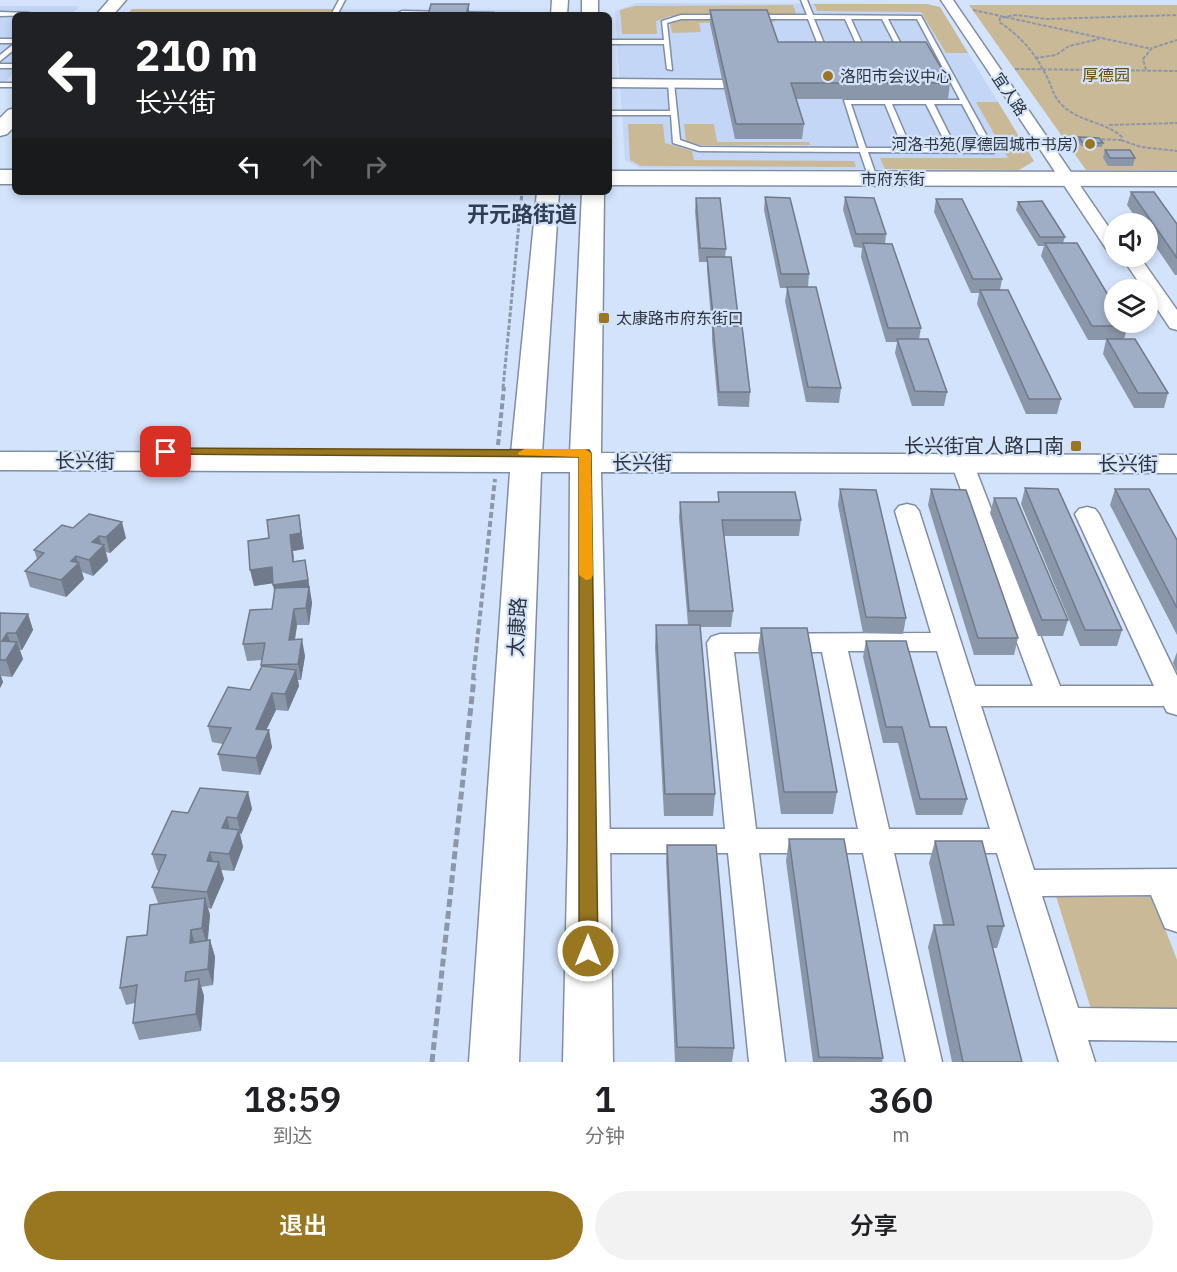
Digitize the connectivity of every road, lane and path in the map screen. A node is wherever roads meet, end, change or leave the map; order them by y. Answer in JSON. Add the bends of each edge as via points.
{"nodes":[{"id":1,"x":109,"y":0,"type":"edge"},
{"id":2,"x":118,"y":0,"type":"edge"},
{"id":3,"x":804,"y":0,"type":"edge"},
{"id":4,"x":947,"y":0,"type":"edge"},
{"id":5,"x":955,"y":0,"type":"edge"},
{"id":6,"x":973,"y":10,"type":"dead end"},
{"id":7,"x":98,"y":12,"type":"edge"},
{"id":8,"x":107,"y":12,"type":"edge"},
{"id":9,"x":1177,"y":15,"type":"edge"},
{"id":10,"x":1003,"y":16,"type":"junction"},
{"id":11,"x":728,"y":17,"type":"edge"},
{"id":12,"x":740,"y":17,"type":"edge"},
{"id":13,"x":810,"y":17,"type":"junction"},
{"id":14,"x":847,"y":17,"type":"junction"},
{"id":15,"x":884,"y":17,"type":"junction"},
{"id":16,"x":1102,"y":38,"type":"junction"},
{"id":17,"x":1177,"y":40,"type":"edge"},
{"id":18,"x":612,"y":42,"type":"edge"},
{"id":19,"x":667,"y":42,"type":"junction"},
{"id":20,"x":12,"y":46,"type":"edge"},
{"id":21,"x":1152,"y":49,"type":"junction"},
{"id":22,"x":832,"y":50,"type":"edge"},
{"id":23,"x":852,"y":50,"type":"edge"},
{"id":24,"x":862,"y":50,"type":"junction"},
{"id":25,"x":872,"y":50,"type":"edge"},
{"id":26,"x":891,"y":50,"type":"edge"},
{"id":27,"x":901,"y":50,"type":"junction"},
{"id":28,"x":910,"y":50,"type":"edge"},
{"id":29,"x":928,"y":51,"type":"edge"},
{"id":30,"x":937,"y":51,"type":"junction"},
{"id":31,"x":1035,"y":58,"type":"junction"},
{"id":32,"x":0,"y":59,"type":"edge"},
{"id":33,"x":670,"y":69,"type":"dead end"},
{"id":34,"x":1015,"y":69,"type":"dead end"},
{"id":35,"x":1042,"y":69,"type":"junction"},
{"id":36,"x":1146,"y":70,"type":"junction"},
{"id":37,"x":1177,"y":71,"type":"edge"},
{"id":38,"x":612,"y":83,"type":"edge"},
{"id":39,"x":671,"y":83,"type":"junction"},
{"id":40,"x":723,"y":84,"type":"edge"},
{"id":41,"x":888,"y":102,"type":"junction"},
{"id":42,"x":929,"y":102,"type":"junction"},
{"id":43,"x":965,"y":102,"type":"junction"},
{"id":44,"x":12,"y":107,"type":"edge"},
{"id":45,"x":612,"y":113,"type":"edge"},
{"id":46,"x":674,"y":113,"type":"junction"},
{"id":47,"x":12,"y":117,"type":"edge"},
{"id":48,"x":0,"y":121,"type":"edge"},
{"id":49,"x":1177,"y":123,"type":"edge"},
{"id":50,"x":1109,"y":125,"type":"junction"},
{"id":51,"x":0,"y":130,"type":"edge"},
{"id":52,"x":1120,"y":140,"type":"junction"},
{"id":53,"x":1066,"y":141,"type":"dead end"},
{"id":54,"x":863,"y":150,"type":"junction"},
{"id":55,"x":908,"y":151,"type":"junction"},
{"id":56,"x":953,"y":151,"type":"junction"},
{"id":57,"x":1177,"y":151,"type":"edge"},
{"id":58,"x":612,"y":178,"type":"edge"},
{"id":59,"x":1177,"y":179,"type":"edge"},
{"id":60,"x":873,"y":181,"type":"junction"},
{"id":61,"x":1074,"y":182,"type":"junction"},
{"id":62,"x":1177,"y":184,"type":"edge"},
{"id":63,"x":612,"y":185,"type":"edge"},
{"id":64,"x":522,"y":195,"type":"edge"},
{"id":65,"x":548,"y":195,"type":"edge"},
{"id":66,"x":592,"y":195,"type":"edge"},
{"id":67,"x":1104,"y":221,"type":"edge"},
{"id":68,"x":1104,"y":231,"type":"edge"},
{"id":69,"x":1131,"y":267,"type":"edge"},
{"id":70,"x":1141,"y":279,"type":"edge"},
{"id":71,"x":1158,"y":299,"type":"edge"},
{"id":72,"x":1158,"y":301,"type":"edge"},
{"id":73,"x":1177,"y":324,"type":"edge"},
{"id":74,"x":1177,"y":338,"type":"edge"},
{"id":75,"x":0,"y":451,"type":"edge"},
{"id":76,"x":1177,"y":454,"type":"edge"},
{"id":77,"x":511,"y":458,"type":"junction"},
{"id":78,"x":585,"y":458,"type":"junction"},
{"id":79,"x":0,"y":461,"type":"edge"},
{"id":80,"x":961,"y":462,"type":"junction"},
{"id":81,"x":1177,"y":464,"type":"edge"},
{"id":82,"x":907,"y":511,"type":"dead end"},
{"id":83,"x":1087,"y":514,"type":"dead end"},
{"id":84,"x":833,"y":642,"type":"junction"},
{"id":85,"x":948,"y":642,"type":"junction"},
{"id":86,"x":1165,"y":656,"type":"edge"},
{"id":87,"x":964,"y":696,"type":"junction"},
{"id":88,"x":1050,"y":696,"type":"junction"},
{"id":89,"x":1175,"y":701,"type":"edge"},
{"id":90,"x":589,"y":841,"type":"junction"},
{"id":91,"x":742,"y":841,"type":"junction"},
{"id":92,"x":876,"y":841,"type":"junction"},
{"id":93,"x":1009,"y":841,"type":"junction"},
{"id":94,"x":1170,"y":882,"type":"edge"},
{"id":95,"x":1022,"y":884,"type":"junction"},
{"id":96,"x":1177,"y":918,"type":"edge"},
{"id":97,"x":1065,"y":1024,"type":"junction"},
{"id":98,"x":1174,"y":1033,"type":"edge"},
{"id":99,"x":432,"y":1062,"type":"edge"},
{"id":100,"x":494,"y":1062,"type":"edge"},
{"id":101,"x":588,"y":1062,"type":"edge"},
{"id":102,"x":767,"y":1062,"type":"edge"},
{"id":103,"x":924,"y":1062,"type":"edge"},
{"id":104,"x":1077,"y":1062,"type":"edge"}],
"edges":[{"from":1,"to":7,"type":"main road"},
{"from":2,"to":8,"type":"main road"},
{"from":3,"to":13,"type":"lane"},
{"from":4,"to":61,"type":"street","name":"宜人路"},
{"from":5,"to":61,"type":"street","name":"宜人路"},
{"from":6,"to":10,"type":"path"},
{"from":9,"to":10,"type":"path","via":[[1094,19]]},
{"from":10,"to":16,"type":"path"},
{"from":10,"to":31,"type":"path","via":[[999,22],[1021,38]]},
{"from":11,"to":19,"type":"lane","via":[[681,17],[664,22]]},
{"from":12,"to":13,"type":"lane"},
{"from":13,"to":14,"type":"lane"},
{"from":13,"to":22,"type":"lane","via":[[823,50]]},
{"from":14,"to":15,"type":"lane"},
{"from":14,"to":24,"type":"lane"},
{"from":15,"to":27,"type":"lane"},
{"from":15,"to":30,"type":"lane","via":[[919,17]]},
{"from":16,"to":21,"type":"path"},
{"from":16,"to":31,"type":"path","via":[[1076,43],[1056,55]]},
{"from":17,"to":21,"type":"path"},
{"from":18,"to":19,"type":"lane"},
{"from":19,"to":33,"type":"lane"},
{"from":20,"to":32,"type":"lane"},
{"from":21,"to":36,"type":"path","via":[[1143,59]]},
{"from":23,"to":24,"type":"lane"},
{"from":24,"to":25,"type":"lane"},
{"from":26,"to":27,"type":"lane"},
{"from":27,"to":28,"type":"lane"},
{"from":29,"to":30,"type":"lane"},
{"from":30,"to":43,"type":"lane"},
{"from":31,"to":35,"type":"path"},
{"from":34,"to":35,"type":"path"},
{"from":35,"to":36,"type":"path"},
{"from":35,"to":50,"type":"path","via":[[1056,99],[1071,115]]},
{"from":36,"to":37,"type":"path"},
{"from":38,"to":39,"type":"street"},
{"from":39,"to":40,"type":"street"},
{"from":39,"to":46,"type":"lane"},
{"from":41,"to":42,"type":"lane"},
{"from":41,"to":54,"type":"lane","via":[[847,102]]},
{"from":41,"to":55,"type":"lane"},
{"from":42,"to":43,"type":"lane"},
{"from":42,"to":56,"type":"lane"},
{"from":43,"to":56,"type":"lane","via":[[991,151]]},
{"from":44,"to":48,"type":"main road"},
{"from":45,"to":46,"type":"lane"},
{"from":46,"to":54,"type":"lane","via":[[676,141],[699,149]]},
{"from":47,"to":51,"type":"main road"},
{"from":49,"to":50,"type":"path"},
{"from":50,"to":52,"type":"path","via":[[1122,137]]},
{"from":52,"to":53,"type":"path"},
{"from":52,"to":57,"type":"path"},
{"from":54,"to":55,"type":"lane"},
{"from":54,"to":60,"type":"lane"},
{"from":55,"to":56,"type":"lane"},
{"from":58,"to":60,"type":"main road","name":"市府东街"},
{"from":59,"to":61,"type":"main road","name":"市府东街"},
{"from":60,"to":61,"type":"main road","name":"市府东街"},
{"from":60,"to":63,"type":"main road","name":"市府东街"},
{"from":61,"to":62,"type":"main road","name":"市府东街"},
{"from":61,"to":67,"type":"street","name":"宜人路"},
{"from":61,"to":68,"type":"street","name":"宜人路"},
{"from":64,"to":77,"type":"path"},
{"from":65,"to":77,"type":"main road","name":"太康路"},
{"from":66,"to":78,"type":"main road"},
{"from":69,"to":70,"type":"street"},
{"from":71,"to":73,"type":"street"},
{"from":72,"to":74,"type":"street"},
{"from":75,"to":77,"type":"main road","name":"长兴街"},
{"from":76,"to":78,"type":"main road","name":"长兴街"},
{"from":77,"to":78,"type":"main road","name":"长兴街"},
{"from":77,"to":79,"type":"main road","name":"长兴街"},
{"from":77,"to":99,"type":"path"},
{"from":77,"to":100,"type":"main road","name":"太康路"},
{"from":78,"to":80,"type":"main road","name":"长兴街"},
{"from":78,"to":90,"type":"main road"},
{"from":80,"to":81,"type":"main road","name":"长兴街"},
{"from":80,"to":88,"type":"street"},
{"from":82,"to":85,"type":"street"},
{"from":83,"to":86,"type":"street"},
{"from":84,"to":85,"type":"street"},
{"from":84,"to":91,"type":"street","via":[[720,643]]},
{"from":84,"to":92,"type":"street"},
{"from":85,"to":87,"type":"street"},
{"from":86,"to":89,"type":"street"},
{"from":87,"to":88,"type":"street"},
{"from":87,"to":93,"type":"street"},
{"from":88,"to":89,"type":"street"},
{"from":90,"to":91,"type":"street"},
{"from":90,"to":101,"type":"main road"},
{"from":91,"to":92,"type":"street"},
{"from":91,"to":102,"type":"street"},
{"from":92,"to":93,"type":"street"},
{"from":92,"to":103,"type":"street"},
{"from":93,"to":95,"type":"street"},
{"from":94,"to":95,"type":"street"},
{"from":94,"to":96,"type":"street"},
{"from":95,"to":97,"type":"street"},
{"from":97,"to":98,"type":"street"},
{"from":97,"to":104,"type":"street"}]}
